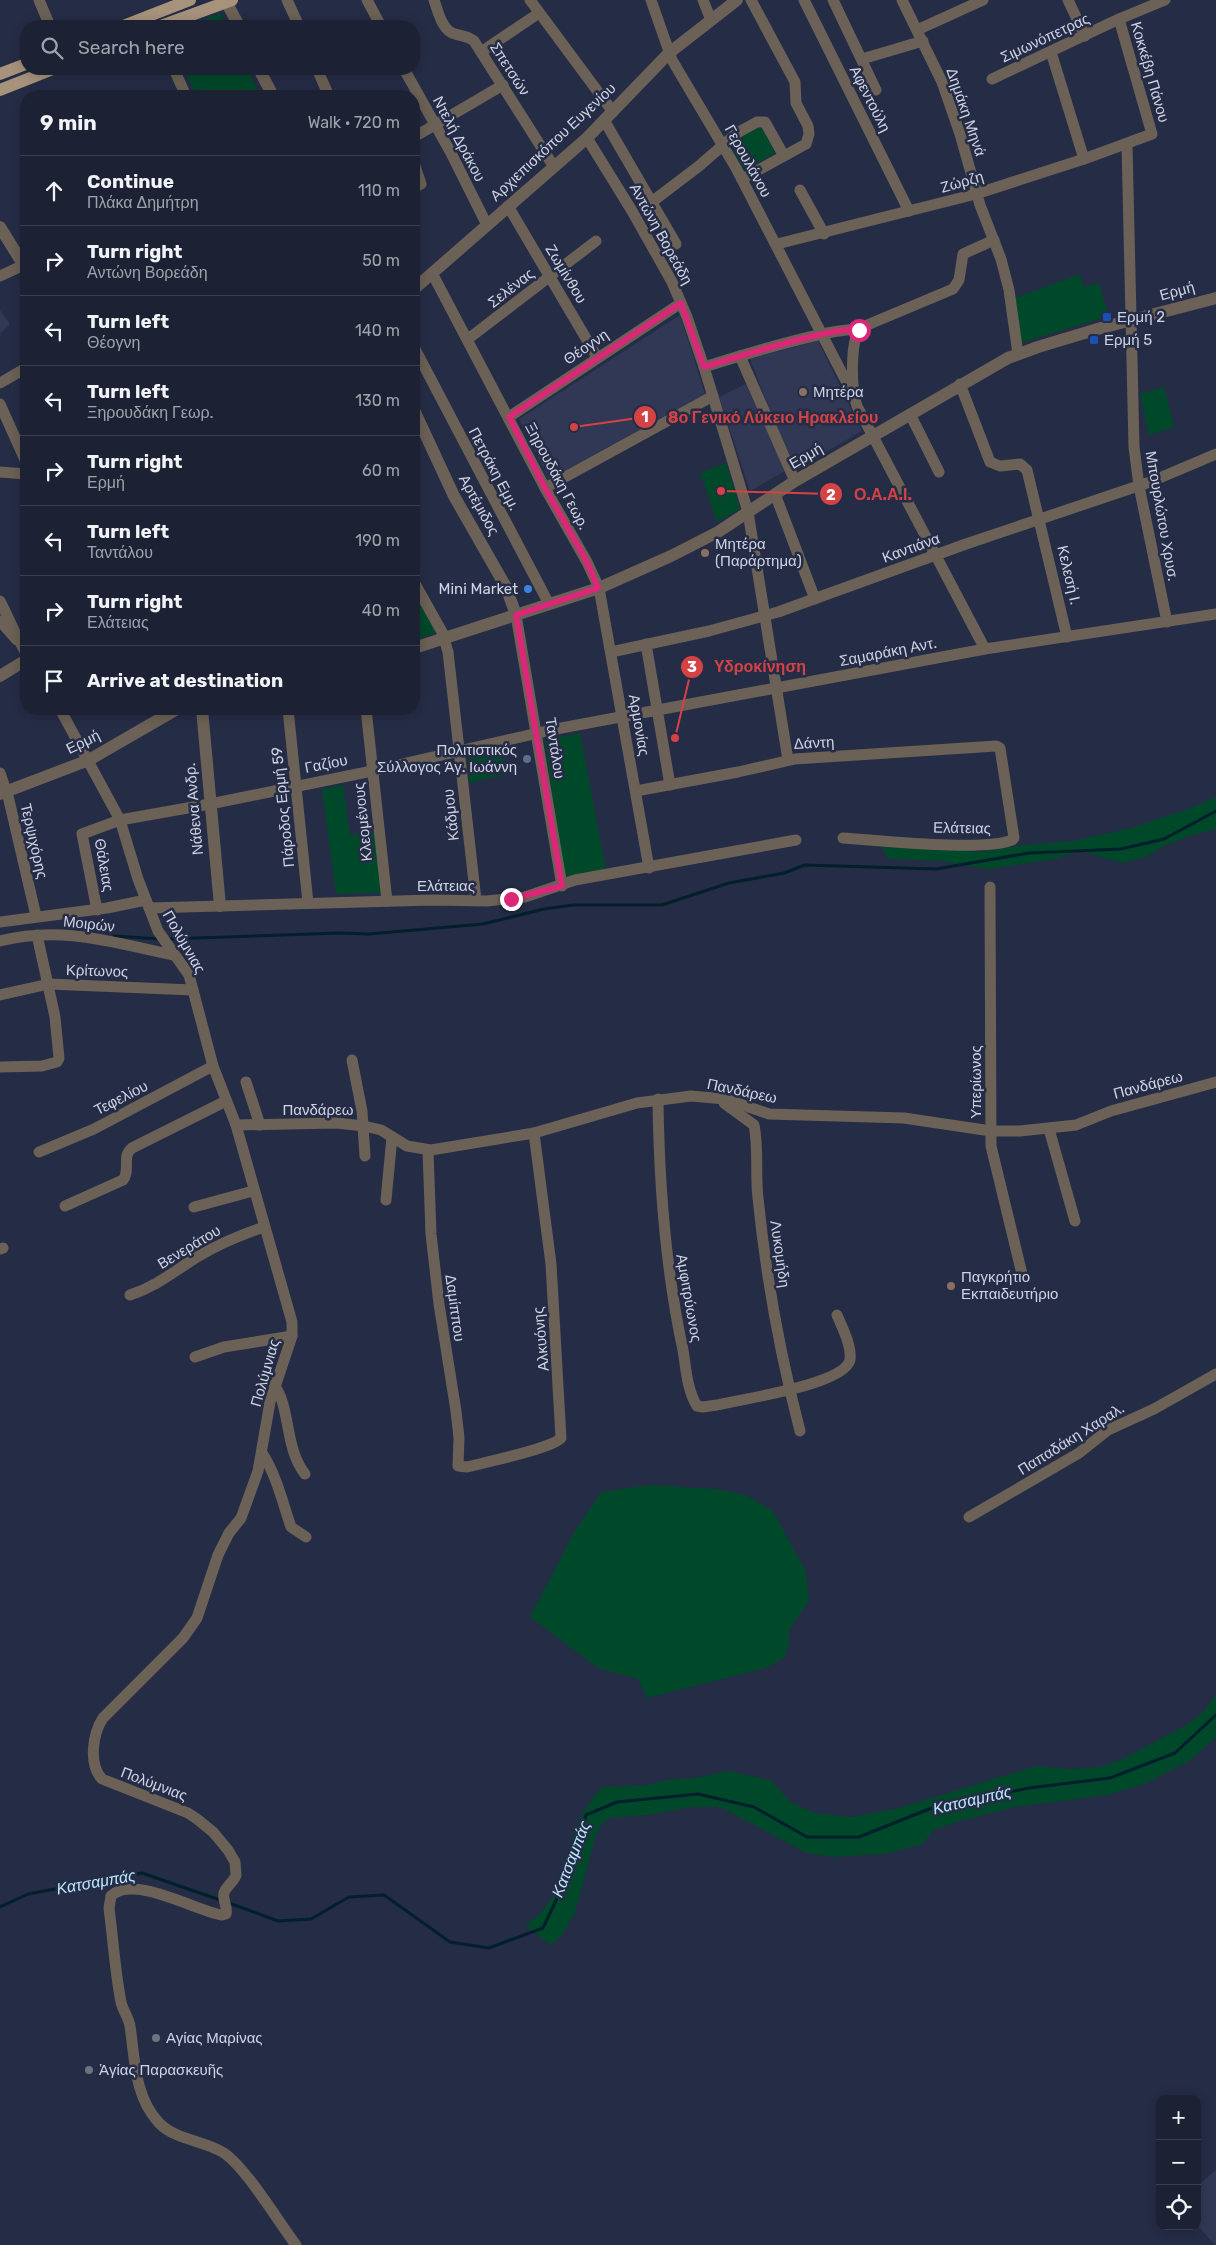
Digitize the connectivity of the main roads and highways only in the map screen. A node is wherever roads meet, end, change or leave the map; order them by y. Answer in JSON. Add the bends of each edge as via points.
{"nodes":[{"id":1,"x":190,"y":0,"type":"edge"},
{"id":2,"x":227,"y":1,"type":"edge"},
{"id":3,"x":138,"y":20,"type":"edge"},
{"id":4,"x":177,"y":20,"type":"edge"},
{"id":5,"x":20,"y":66,"type":"edge"},
{"id":6,"x":0,"y":74,"type":"edge"},
{"id":7,"x":38,"y":75,"type":"edge"},
{"id":8,"x":0,"y":90,"type":"edge"}],
"edges":[{"from":1,"to":3,"type":"main road"},
{"from":2,"to":4,"type":"main road"},
{"from":5,"to":6,"type":"main road"},
{"from":7,"to":8,"type":"main road"}]}
